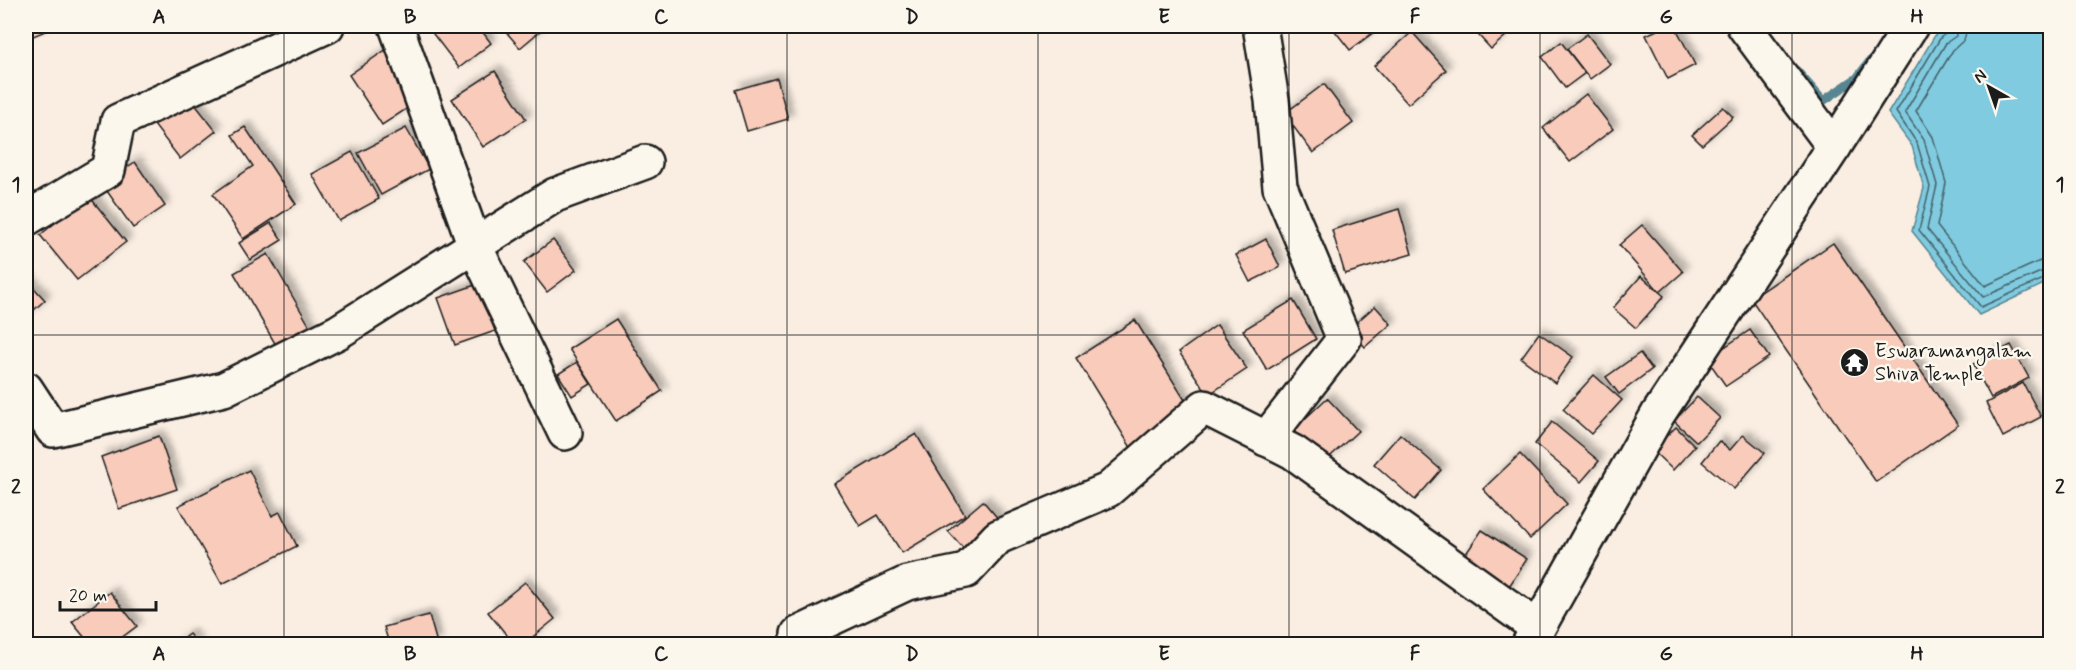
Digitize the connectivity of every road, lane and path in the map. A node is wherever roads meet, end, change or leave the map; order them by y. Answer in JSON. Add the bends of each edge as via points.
{"nodes":[{"id":1,"x":327,"y":26,"type":"edge"},
{"id":2,"x":396,"y":26,"type":"edge"},
{"id":3,"x":1260,"y":26,"type":"edge"},
{"id":4,"x":1744,"y":26,"type":"edge"},
{"id":5,"x":1911,"y":26,"type":"edge"},
{"id":6,"x":1834,"y":147,"type":"junction"},
{"id":7,"x":645,"y":162,"type":"dead end"},
{"id":8,"x":26,"y":219,"type":"edge"},
{"id":9,"x":475,"y":246,"type":"junction"},
{"id":10,"x":26,"y":389,"type":"edge"},
{"id":11,"x":565,"y":433,"type":"dead end"},
{"id":12,"x":1266,"y":439,"type":"junction"},
{"id":13,"x":798,"y":634,"type":"dead end"},
{"id":14,"x":1533,"y":636,"type":"edge"}],
"edges":[{"from":1,"to":8,"type":"street","via":[[118,121],[108,170]]},
{"from":2,"to":9,"type":"street"},
{"from":3,"to":12,"type":"street","via":[[1280,187],[1344,339]]},
{"from":4,"to":6,"type":"street"},
{"from":5,"to":6,"type":"street"},
{"from":6,"to":14,"type":"street","via":[[1658,414]]},
{"from":7,"to":9,"type":"street","via":[[555,195]]},
{"from":9,"to":10,"type":"street","via":[[338,332],[224,389],[53,430]]},
{"from":9,"to":11,"type":"street"},
{"from":12,"to":13,"type":"street","via":[[1204,407],[1108,490],[998,537],[966,571],[907,583]]},
{"from":12,"to":14,"type":"street","via":[[1293,452]]}]}
